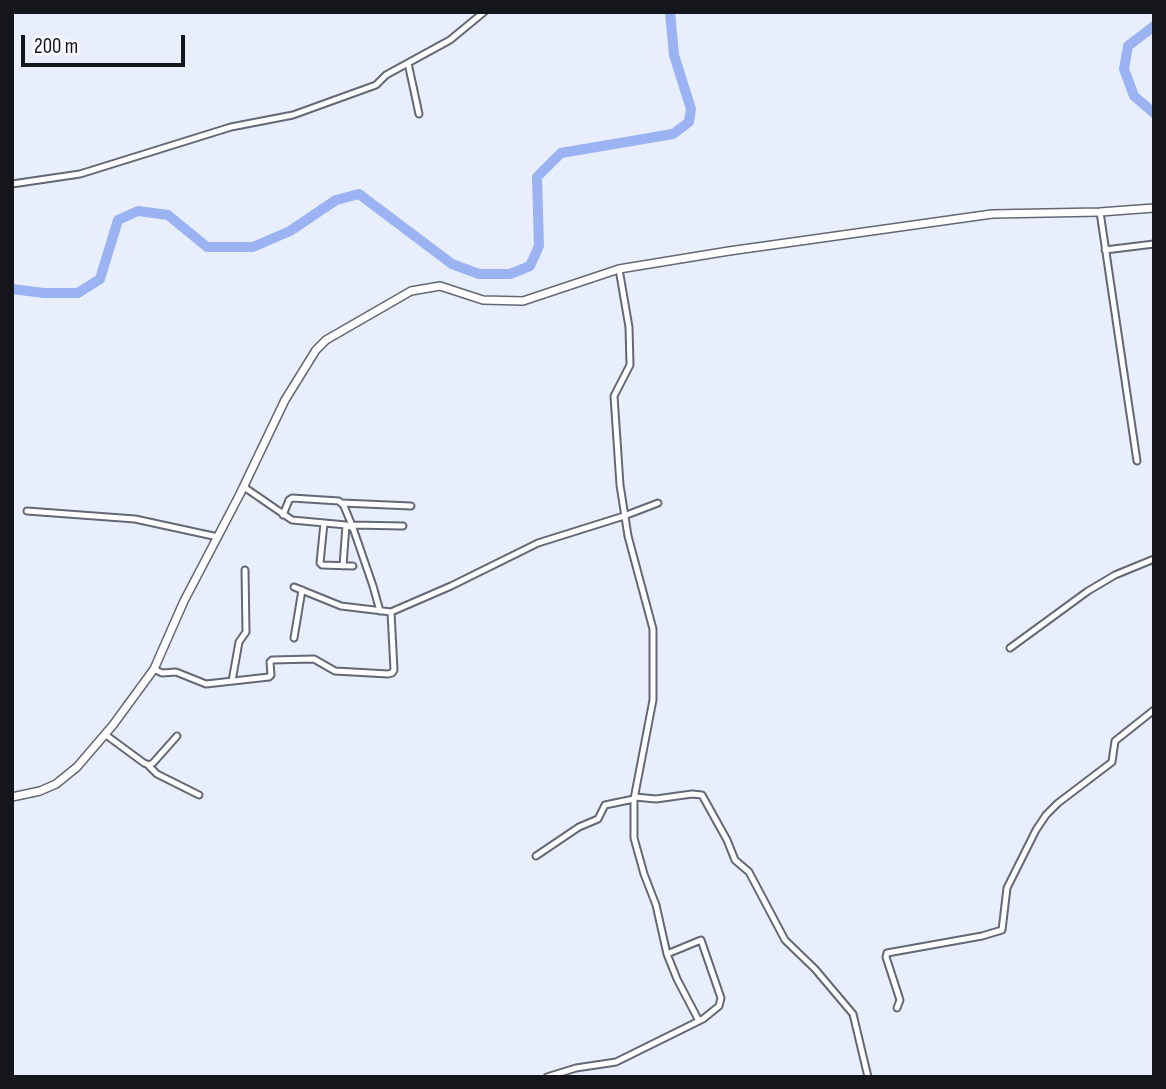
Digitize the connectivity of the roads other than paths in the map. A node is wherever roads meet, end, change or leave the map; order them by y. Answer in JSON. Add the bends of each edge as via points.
{"nodes":[{"id":1,"x":484,"y":12,"type":"edge"},
{"id":2,"x":408,"y":62,"type":"junction"},
{"id":3,"x":419,"y":114,"type":"dead end"},
{"id":4,"x":12,"y":184,"type":"edge"},
{"id":5,"x":1154,"y":208,"type":"edge"},
{"id":6,"x":1100,"y":212,"type":"junction"},
{"id":7,"x":1154,"y":244,"type":"edge"},
{"id":8,"x":1105,"y":250,"type":"junction"},
{"id":9,"x":619,"y":269,"type":"junction"},
{"id":10,"x":1137,"y":461,"type":"dead end"},
{"id":11,"x":244,"y":487,"type":"junction"},
{"id":12,"x":342,"y":503,"type":"junction"},
{"id":13,"x":658,"y":503,"type":"dead end"},
{"id":14,"x":411,"y":506,"type":"dead end"},
{"id":15,"x":27,"y":511,"type":"dead end"},
{"id":16,"x":283,"y":514,"type":"junction"},
{"id":17,"x":624,"y":516,"type":"junction"},
{"id":18,"x":324,"y":523,"type":"junction"},
{"id":19,"x":350,"y":526,"type":"junction"},
{"id":20,"x":403,"y":526,"type":"dead end"},
{"id":21,"x":218,"y":537,"type":"junction"},
{"id":22,"x":1154,"y":559,"type":"edge"},
{"id":23,"x":343,"y":566,"type":"junction"},
{"id":24,"x":352,"y":566,"type":"dead end"},
{"id":25,"x":245,"y":570,"type":"dead end"},
{"id":26,"x":294,"y":587,"type":"dead end"},
{"id":27,"x":302,"y":590,"type":"junction"},
{"id":28,"x":380,"y":611,"type":"junction"},
{"id":29,"x":391,"y":612,"type":"junction"},
{"id":30,"x":294,"y":638,"type":"dead end"},
{"id":31,"x":1010,"y":648,"type":"dead end"},
{"id":32,"x":153,"y":669,"type":"junction"},
{"id":33,"x":232,"y":681,"type":"junction"},
{"id":34,"x":1154,"y":710,"type":"edge"},
{"id":35,"x":106,"y":735,"type":"junction"},
{"id":36,"x":177,"y":736,"type":"dead end"},
{"id":37,"x":147,"y":764,"type":"junction"},
{"id":38,"x":199,"y":795,"type":"dead end"},
{"id":39,"x":12,"y":797,"type":"edge"},
{"id":40,"x":634,"y":798,"type":"junction"},
{"id":41,"x":536,"y":856,"type":"dead end"},
{"id":42,"x":667,"y":954,"type":"junction"},
{"id":43,"x":897,"y":1008,"type":"dead end"},
{"id":44,"x":699,"y":1021,"type":"junction"},
{"id":45,"x":547,"y":1077,"type":"edge"},
{"id":46,"x":869,"y":1077,"type":"edge"}],
"edges":[{"from":1,"to":2,"type":"street","via":[[450,40]]},
{"from":2,"to":3,"type":"street"},
{"from":2,"to":4,"type":"street","via":[[376,85],[293,115],[231,127],[80,174]]},
{"from":5,"to":6,"type":"street"},
{"from":6,"to":8,"type":"street"},
{"from":6,"to":9,"type":"street","via":[[992,214]]},
{"from":7,"to":8,"type":"street"},
{"from":8,"to":10,"type":"street"},
{"from":9,"to":11,"type":"street","via":[[523,301],[483,300],[440,286],[411,291],[377,310],[316,350],[285,400]]},
{"from":9,"to":17,"type":"street","via":[[630,346],[630,365],[614,401]]},
{"from":11,"to":16,"type":"street"},
{"from":11,"to":21,"type":"street"},
{"from":12,"to":14,"type":"street"},
{"from":12,"to":16,"type":"street","via":[[293,498]]},
{"from":12,"to":19,"type":"street"},
{"from":13,"to":17,"type":"street"},
{"from":15,"to":21,"type":"street","via":[[135,519]]},
{"from":16,"to":18,"type":"street","via":[[294,520]]},
{"from":17,"to":29,"type":"street","via":[[538,543]]},
{"from":17,"to":40,"type":"street","via":[[653,629],[653,700]]},
{"from":18,"to":19,"type":"street"},
{"from":18,"to":23,"type":"street","via":[[320,563]]},
{"from":19,"to":20,"type":"street"},
{"from":19,"to":23,"type":"street"},
{"from":19,"to":28,"type":"street"},
{"from":21,"to":32,"type":"street"},
{"from":22,"to":31,"type":"street","via":[[1088,591]]},
{"from":23,"to":24,"type":"street"},
{"from":25,"to":33,"type":"street","via":[[246,632],[239,642]]},
{"from":26,"to":27,"type":"street"},
{"from":27,"to":28,"type":"street","via":[[341,606]]},
{"from":27,"to":30,"type":"street"},
{"from":28,"to":29,"type":"street"},
{"from":29,"to":33,"type":"street","via":[[392,673],[335,671],[314,659],[272,660],[269,677]]},
{"from":32,"to":33,"type":"street","via":[[206,684]]},
{"from":32,"to":35,"type":"street"},
{"from":34,"to":43,"type":"street","via":[[1115,741],[1112,762],[1046,815],[1007,888],[1001,931],[887,953],[900,1000]]},
{"from":35,"to":37,"type":"street"},
{"from":35,"to":39,"type":"street","via":[[56,784]]},
{"from":36,"to":37,"type":"street"},
{"from":37,"to":38,"type":"street"},
{"from":40,"to":41,"type":"street","via":[[604,806],[598,819]]},
{"from":40,"to":42,"type":"street","via":[[634,838]]},
{"from":40,"to":46,"type":"street","via":[[702,795],[785,940],[853,1014]]},
{"from":42,"to":44,"type":"street"},
{"from":42,"to":44,"type":"street","via":[[701,940],[721,998],[719,1006]]},
{"from":44,"to":45,"type":"street","via":[[616,1062]]}]}
